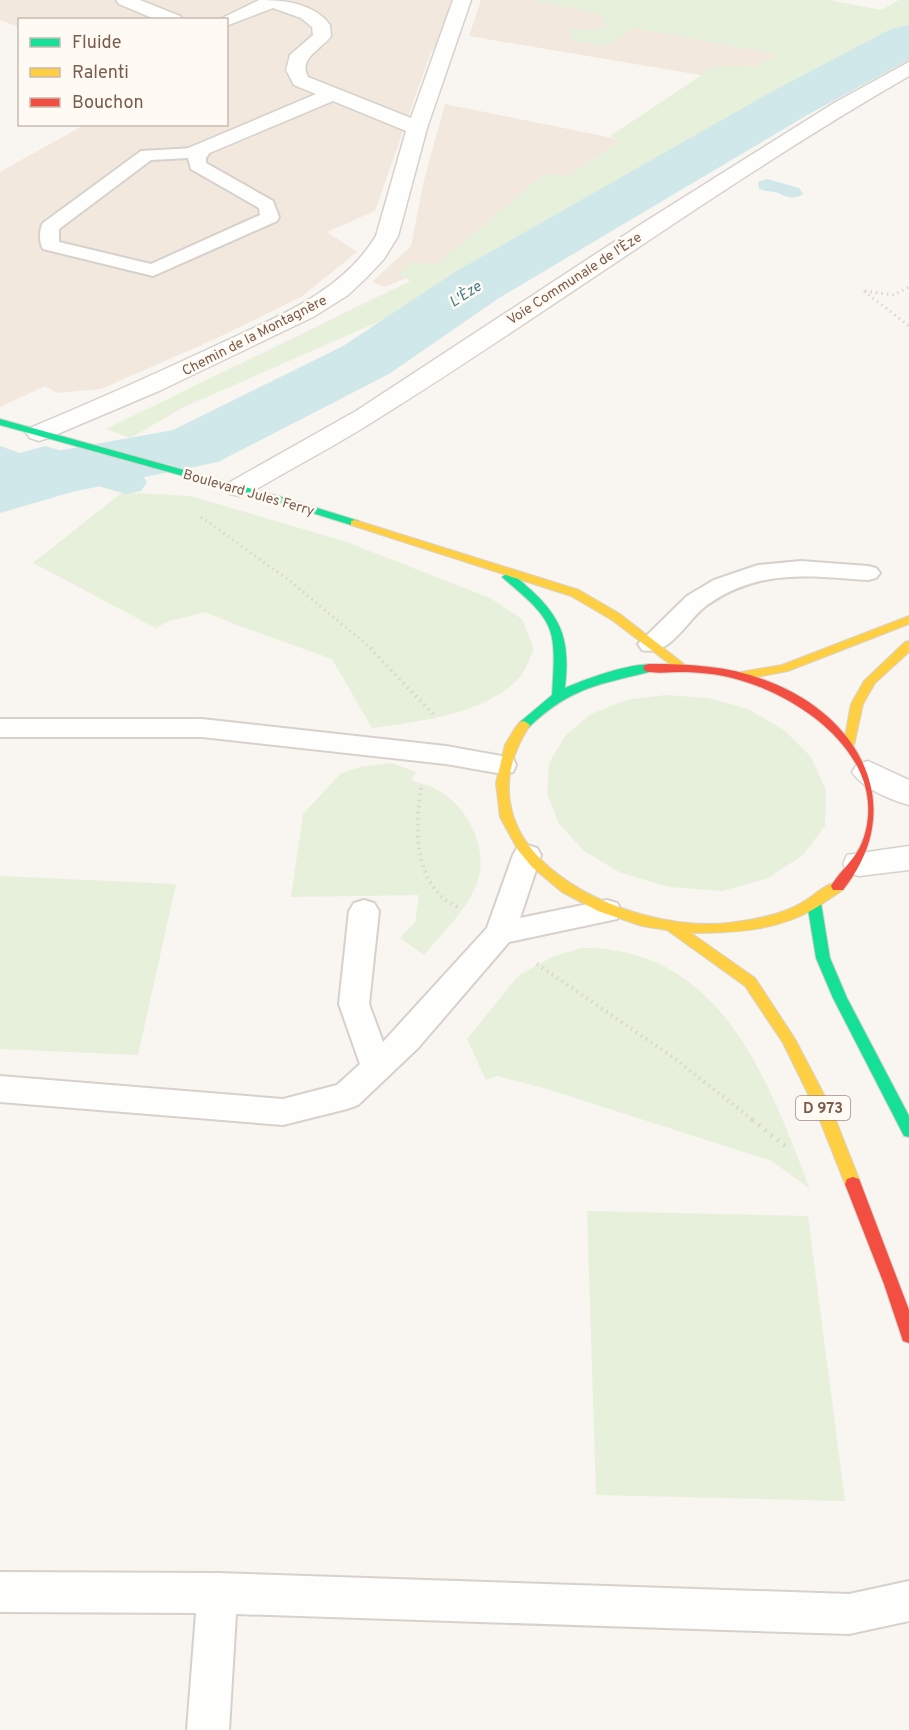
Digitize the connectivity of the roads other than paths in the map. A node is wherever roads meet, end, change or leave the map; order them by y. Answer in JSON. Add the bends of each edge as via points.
{"nodes":[{"id":1,"x":125,"y":0,"type":"edge"},
{"id":2,"x":462,"y":0,"type":"edge"},
{"id":3,"x":270,"y":1,"type":"edge"},
{"id":4,"x":169,"y":18,"type":"edge"},
{"id":5,"x":228,"y":20,"type":"edge"},
{"id":6,"x":909,"y":68,"type":"edge"},
{"id":7,"x":333,"y":94,"type":"junction"},
{"id":8,"x":417,"y":128,"type":"junction"},
{"id":9,"x":198,"y":151,"type":"junction"},
{"id":10,"x":0,"y":422,"type":"edge"},
{"id":11,"x":48,"y":435,"type":"junction"},
{"id":12,"x":239,"y":488,"type":"junction"},
{"id":13,"x":497,"y":569,"type":"junction"},
{"id":14,"x":868,"y":573,"type":"dead end"},
{"id":15,"x":909,"y":620,"type":"edge"},
{"id":16,"x":651,"y":644,"type":"junction"},
{"id":17,"x":909,"y":645,"type":"edge"},
{"id":18,"x":683,"y":668,"type":"junction"},
{"id":19,"x":741,"y":676,"type":"junction"},
{"id":20,"x":558,"y":695,"type":"junction"},
{"id":21,"x":0,"y":728,"type":"edge"},
{"id":22,"x":850,"y":742,"type":"junction"},
{"id":23,"x":503,"y":765,"type":"junction"},
{"id":24,"x":868,"y":772,"type":"junction"},
{"id":25,"x":909,"y":794,"type":"edge"},
{"id":26,"x":527,"y":855,"type":"junction"},
{"id":27,"x":909,"y":858,"type":"edge"},
{"id":28,"x":859,"y":864,"type":"junction"},
{"id":29,"x":814,"y":903,"type":"junction"},
{"id":30,"x":364,"y":911,"type":"dead end"},
{"id":31,"x":607,"y":911,"type":"junction"},
{"id":32,"x":672,"y":927,"type":"junction"},
{"id":33,"x":500,"y":933,"type":"junction"},
{"id":34,"x":377,"y":1068,"type":"junction"},
{"id":35,"x":0,"y":1089,"type":"edge"},
{"id":36,"x":909,"y":1131,"type":"edge"},
{"id":37,"x":909,"y":1335,"type":"edge"},
{"id":38,"x":0,"y":1592,"type":"edge"},
{"id":39,"x":217,"y":1593,"type":"junction"},
{"id":40,"x":909,"y":1601,"type":"edge"},
{"id":41,"x":208,"y":1730,"type":"edge"}],
"edges":[{"from":1,"to":4,"type":"street"},
{"from":2,"to":8,"type":"street","name":"Chemin de la Montagnère"},
{"from":3,"to":5,"type":"street"},
{"from":3,"to":7,"type":"street","via":[[307,14],[321,25],[322,36],[297,59],[295,70],[301,81]]},
{"from":6,"to":12,"type":"street","name":"Voie Communale de l'Èze","via":[[651,228],[365,416]]},
{"from":7,"to":8,"type":"street"},
{"from":7,"to":9,"type":"street"},
{"from":8,"to":11,"type":"street","name":"Chemin de la Montagnère","via":[[387,236],[376,254],[340,290],[305,312]]},
{"from":9,"to":9,"type":"lane","via":[[147,156],[50,227],[50,245],[153,270],[270,217],[267,205],[197,165]]},
{"from":10,"to":11,"type":"main road","name":"Boulevard Jules Ferry"},
{"from":11,"to":12,"type":"main road","name":"Boulevard Jules Ferry"},
{"from":12,"to":13,"type":"main road","name":"Boulevard Jules Ferry"},
{"from":13,"to":16,"type":"main road","name":"Boulevard Jules Ferry","via":[[575,593]]},
{"from":13,"to":20,"type":"main road","name":"Boulevard Jules Ferry","via":[[538,601],[559,630],[564,667]]},
{"from":14,"to":16,"type":"lane","via":[[801,568],[758,572],[723,585],[696,601]]},
{"from":15,"to":19,"type":"main road","via":[[784,668]]},
{"from":16,"to":18,"type":"main road","name":"Boulevard Jules Ferry"},
{"from":17,"to":22,"type":"main road","via":[[870,681],[857,704]]},
{"from":18,"to":19,"type":"main road"},
{"from":18,"to":20,"type":"main road","via":[[616,673]]},
{"from":19,"to":22,"type":"main road","via":[[803,703]]},
{"from":20,"to":23,"type":"main road","via":[[527,721],[511,742]]},
{"from":21,"to":23,"type":"lane","via":[[202,728]]},
{"from":22,"to":24,"type":"main road"},
{"from":23,"to":26,"type":"main road","via":[[504,814]]},
{"from":24,"to":25,"type":"street"},
{"from":24,"to":28,"type":"main road","via":[[875,795],[876,819]]},
{"from":26,"to":31,"type":"main road","via":[[576,895]]},
{"from":26,"to":33,"type":"lane"},
{"from":27,"to":28,"type":"street"},
{"from":28,"to":29,"type":"main road","via":[[847,879]]},
{"from":29,"to":32,"type":"main road","via":[[783,917],[748,926]]},
{"from":29,"to":36,"type":"main road","via":[[823,958]]},
{"from":30,"to":34,"type":"lane","via":[[354,1004]]},
{"from":31,"to":32,"type":"main road"},
{"from":31,"to":33,"type":"lane"},
{"from":32,"to":37,"type":"main road","number":"D 973","via":[[750,982],[788,1039],[823,1108]]},
{"from":33,"to":34,"type":"lane"},
{"from":34,"to":35,"type":"lane","via":[[347,1096],[283,1112]]},
{"from":38,"to":39,"type":"lane"},
{"from":39,"to":40,"type":"lane","via":[[849,1614]]},
{"from":39,"to":41,"type":"lane"}]}
